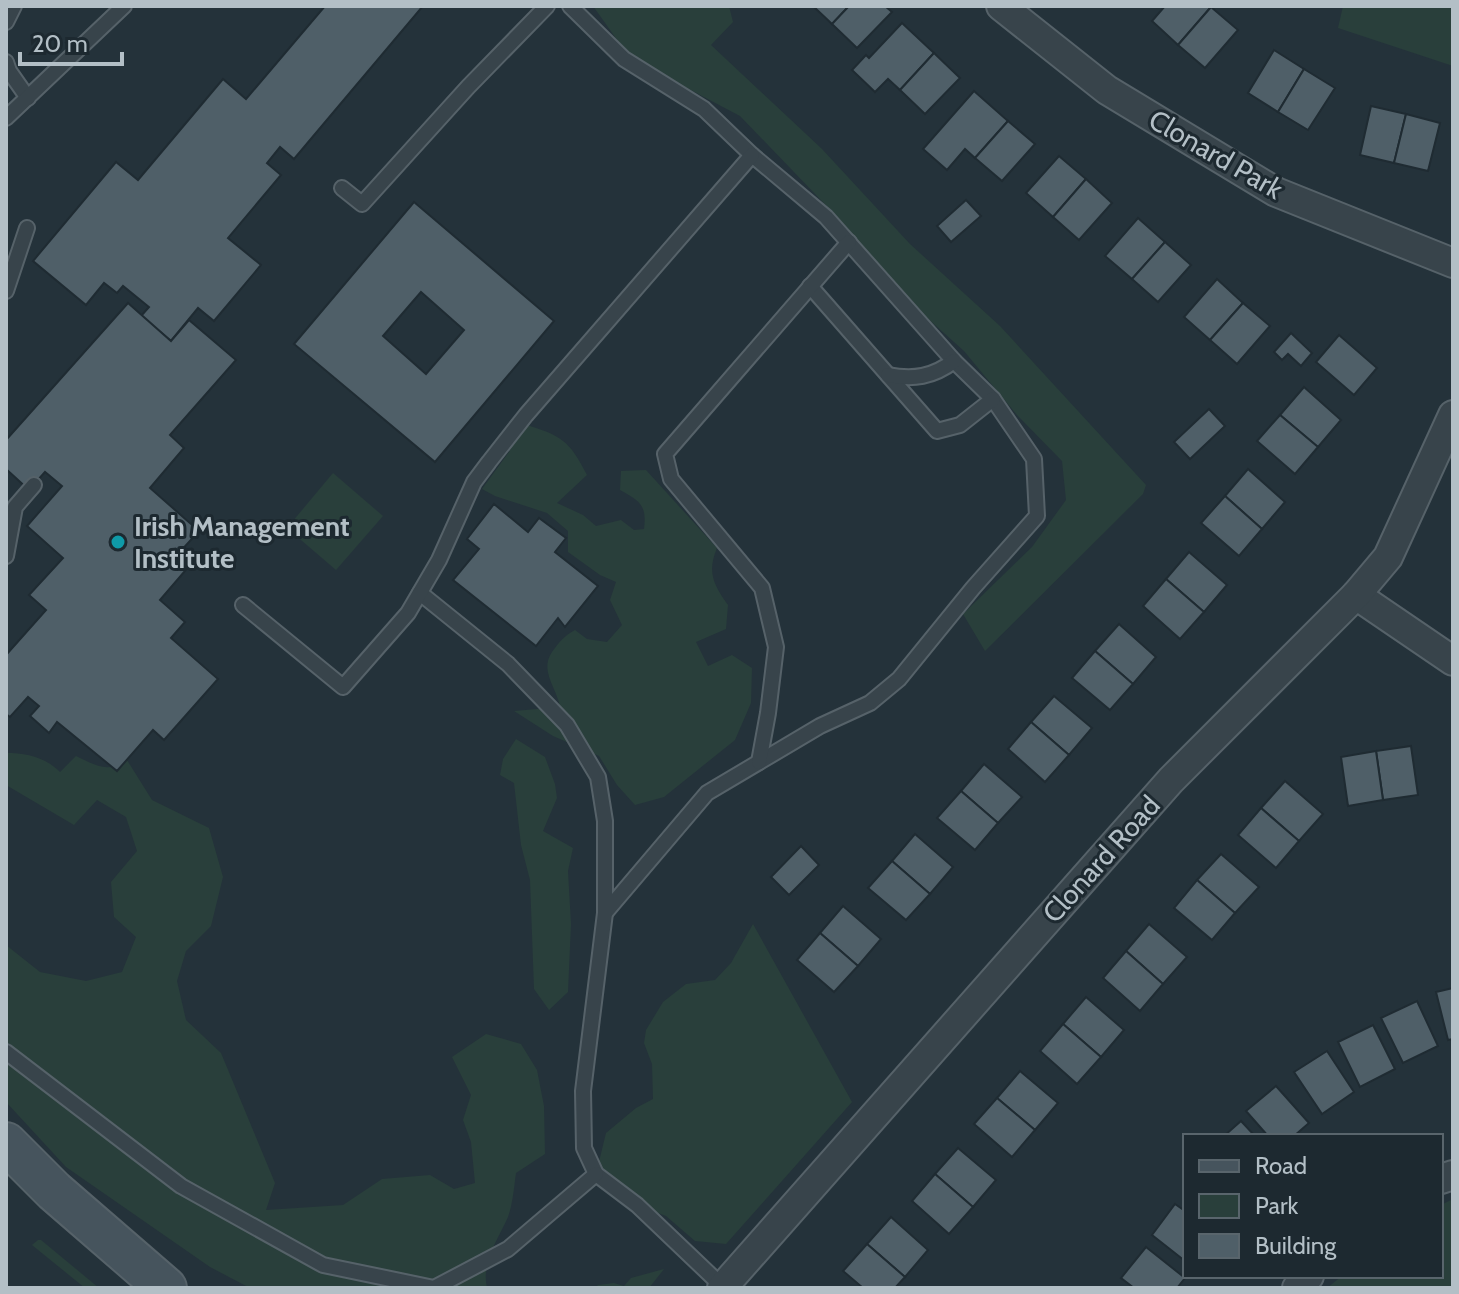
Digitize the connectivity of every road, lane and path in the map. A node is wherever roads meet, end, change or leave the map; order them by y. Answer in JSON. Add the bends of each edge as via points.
{"nodes":[{"id":1,"x":14,"y":6,"type":"edge"},
{"id":2,"x":124,"y":6,"type":"edge"},
{"id":3,"x":547,"y":6,"type":"edge"},
{"id":4,"x":570,"y":6,"type":"edge"},
{"id":5,"x":1001,"y":6,"type":"edge"},
{"id":6,"x":6,"y":22,"type":"edge"},
{"id":7,"x":6,"y":62,"type":"edge"},
{"id":8,"x":28,"y":98,"type":"junction"},
{"id":9,"x":6,"y":118,"type":"edge"},
{"id":10,"x":752,"y":155,"type":"junction"},
{"id":11,"x":342,"y":188,"type":"dead end"},
{"id":12,"x":27,"y":228,"type":"dead end"},
{"id":13,"x":849,"y":242,"type":"junction"},
{"id":14,"x":1453,"y":263,"type":"edge"},
{"id":15,"x":810,"y":286,"type":"junction"},
{"id":16,"x":6,"y":291,"type":"edge"},
{"id":17,"x":954,"y":361,"type":"junction"},
{"id":18,"x":888,"y":375,"type":"junction"},
{"id":19,"x":993,"y":399,"type":"junction"},
{"id":20,"x":1453,"y":415,"type":"edge"},
{"id":21,"x":34,"y":485,"type":"dead end"},
{"id":22,"x":6,"y":556,"type":"edge"},
{"id":23,"x":420,"y":593,"type":"junction"},
{"id":24,"x":1356,"y":595,"type":"junction"},
{"id":25,"x":243,"y":605,"type":"dead end"},
{"id":26,"x":1453,"y":661,"type":"edge"},
{"id":27,"x":759,"y":762,"type":"junction"},
{"id":28,"x":605,"y":913,"type":"junction"},
{"id":29,"x":6,"y":1052,"type":"edge"},
{"id":30,"x":6,"y":1143,"type":"edge"},
{"id":31,"x":596,"y":1174,"type":"junction"},
{"id":32,"x":723,"y":1287,"type":"edge"},
{"id":33,"x":166,"y":1288,"type":"edge"}],
"edges":[{"from":1,"to":6,"type":"lane"},
{"from":2,"to":8,"type":"lane"},
{"from":3,"to":11,"type":"lane","via":[[362,204]]},
{"from":4,"to":10,"type":"lane","via":[[624,59],[704,109]]},
{"from":5,"to":14,"type":"street","name":"Clonard Park","via":[[1107,90],[1276,192]]},
{"from":7,"to":8,"type":"lane"},
{"from":8,"to":9,"type":"lane"},
{"from":10,"to":13,"type":"lane"},
{"from":10,"to":23,"type":"lane","via":[[474,482]]},
{"from":12,"to":16,"type":"lane"},
{"from":13,"to":15,"type":"lane"},
{"from":13,"to":17,"type":"lane"},
{"from":15,"to":18,"type":"lane"},
{"from":15,"to":27,"type":"lane","via":[[665,454],[671,479],[762,588],[776,647]]},
{"from":17,"to":18,"type":"lane","via":[[925,377]]},
{"from":17,"to":19,"type":"lane"},
{"from":18,"to":19,"type":"lane","via":[[937,431],[960,425]]},
{"from":19,"to":27,"type":"lane","via":[[1034,459],[1037,516],[899,679],[870,703]]},
{"from":20,"to":24,"type":"street","name":"Clonard Road","via":[[1388,557]]},
{"from":21,"to":22,"type":"lane","via":[[15,507]]},
{"from":23,"to":25,"type":"lane","via":[[343,687]]},
{"from":23,"to":28,"type":"lane","via":[[508,664],[567,725],[598,777],[605,821]]},
{"from":24,"to":26,"type":"street"},
{"from":24,"to":32,"type":"street","name":"Clonard Road","via":[[1171,780]]},
{"from":27,"to":28,"type":"lane","via":[[707,793]]},
{"from":28,"to":31,"type":"lane","via":[[583,1091],[584,1148]]},
{"from":29,"to":31,"type":"lane","via":[[181,1186],[323,1265],[434,1288],[508,1249]]},
{"from":30,"to":33,"type":"main road"},
{"from":31,"to":32,"type":"lane","via":[[637,1205]]}]}
